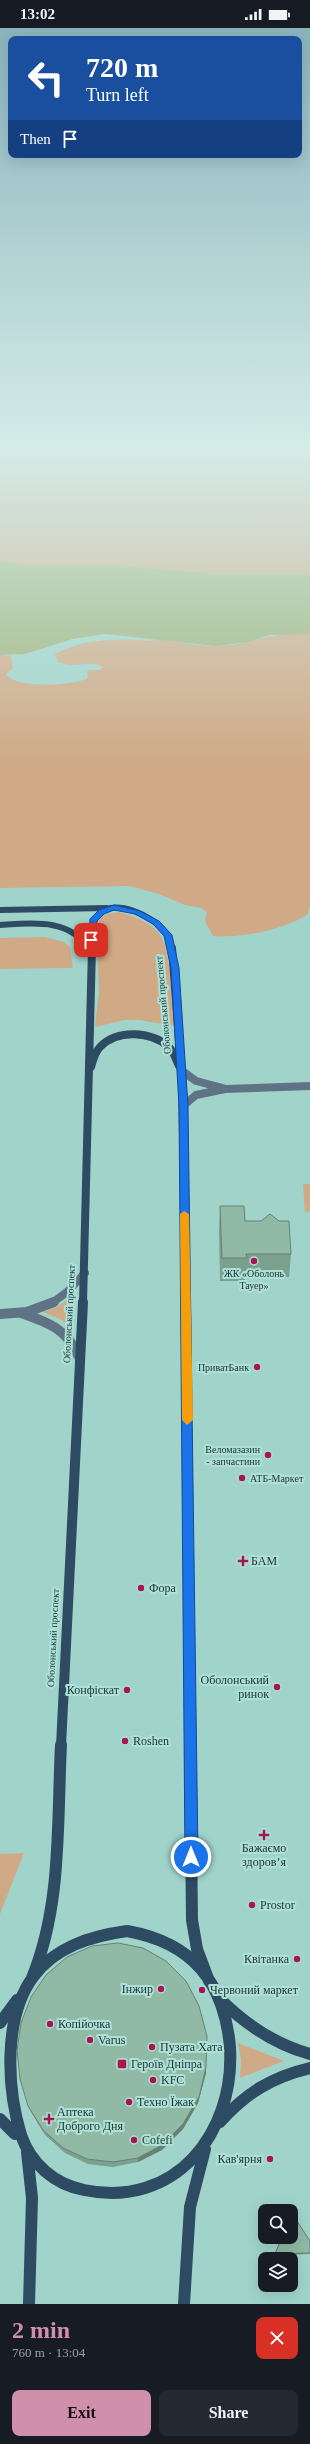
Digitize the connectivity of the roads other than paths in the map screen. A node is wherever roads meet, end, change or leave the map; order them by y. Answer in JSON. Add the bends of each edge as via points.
{"nodes":[{"id":1,"x":114,"y":908,"type":"junction"},
{"id":2,"x":0,"y":910,"type":"edge"},
{"id":3,"x":0,"y":925,"type":"edge"},
{"id":4,"x":90,"y":952,"type":"junction"},
{"id":5,"x":181,"y":1070,"type":"junction"},
{"id":6,"x":89,"y":1071,"type":"junction"},
{"id":7,"x":310,"y":1086,"type":"edge"},
{"id":8,"x":225,"y":1089,"type":"junction"},
{"id":9,"x":183,"y":1106,"type":"junction"},
{"id":10,"x":84,"y":1273,"type":"junction"},
{"id":11,"x":22,"y":1313,"type":"junction"},
{"id":12,"x":0,"y":1314,"type":"edge"},
{"id":13,"x":79,"y":1358,"type":"junction"},
{"id":14,"x":32,"y":1978,"type":"junction"},
{"id":15,"x":209,"y":1981,"type":"junction"},
{"id":16,"x":21,"y":1995,"type":"junction"},
{"id":17,"x":218,"y":1997,"type":"junction"},
{"id":18,"x":0,"y":2023,"type":"edge"},
{"id":19,"x":310,"y":2054,"type":"edge"},
{"id":20,"x":310,"y":2068,"type":"edge"},
{"id":21,"x":0,"y":2119,"type":"edge"},
{"id":22,"x":217,"y":2126,"type":"junction"},
{"id":23,"x":16,"y":2135,"type":"junction"},
{"id":24,"x":207,"y":2145,"type":"junction"},
{"id":25,"x":26,"y":2152,"type":"junction"},
{"id":26,"x":29,"y":2304,"type":"edge"},
{"id":27,"x":184,"y":2304,"type":"edge"}],
"edges":[{"from":1,"to":2,"type":"main road"},
{"from":1,"to":4,"type":"main road","name":"Оболонський проспект","via":[[102,912],[93,921]]},
{"from":1,"to":5,"type":"main road","name":"Оболонський проспект","via":[[137,912],[150,918],[164,930],[171,943],[175,968]]},
{"from":3,"to":4,"type":"main road","via":[[38,924],[69,929],[79,934]]},
{"from":4,"to":6,"type":"main road","name":"Оболонський проспект"},
{"from":5,"to":6,"type":"main road","via":[[174,1053],[166,1044],[151,1036],[137,1034],[115,1038],[101,1046]]},
{"from":5,"to":8,"type":"street","via":[[196,1081]]},
{"from":5,"to":9,"type":"main road","name":"Оболонський проспект"},
{"from":6,"to":10,"type":"main road","name":"Оболонський проспект"},
{"from":7,"to":8,"type":"street"},
{"from":8,"to":9,"type":"street","via":[[196,1096]]},
{"from":9,"to":15,"type":"main road","name":"Оболонський проспект","via":[[192,1920],[197,1949]]},
{"from":10,"to":11,"type":"street","via":[[63,1297],[51,1305]]},
{"from":10,"to":13,"type":"main road","name":"Оболонський проспект"},
{"from":11,"to":12,"type":"street"},
{"from":11,"to":13,"type":"street","via":[[52,1324],[65,1333],[75,1343]]},
{"from":13,"to":14,"type":"main road","name":"Оболонський проспект","via":[[54,1893],[51,1920],[42,1955]]},
{"from":14,"to":15,"type":"main road","via":[[64,1949],[98,1934],[127,1931],[148,1935],[176,1947]]},
{"from":14,"to":16,"type":"main road"},
{"from":15,"to":17,"type":"main road"},
{"from":16,"to":18,"type":"main road"},
{"from":16,"to":23,"type":"main road","via":[[10,2031],[6,2056],[9,2110]]},
{"from":17,"to":19,"type":"main road","via":[[242,2021],[270,2039]]},
{"from":17,"to":22,"type":"main road","via":[[226,2023],[231,2068],[229,2088]]},
{"from":20,"to":22,"type":"main road","via":[[284,2073],[265,2083],[235,2105]]},
{"from":21,"to":23,"type":"main road"},
{"from":22,"to":24,"type":"main road"},
{"from":23,"to":25,"type":"main road"},
{"from":24,"to":25,"type":"main road","via":[[191,2163],[156,2186],[134,2192],[111,2194],[78,2189],[54,2179],[36,2166]]},
{"from":24,"to":27,"type":"main road","via":[[198,2169],[187,2217]]},
{"from":25,"to":26,"type":"main road","via":[[32,2198]]}]}
